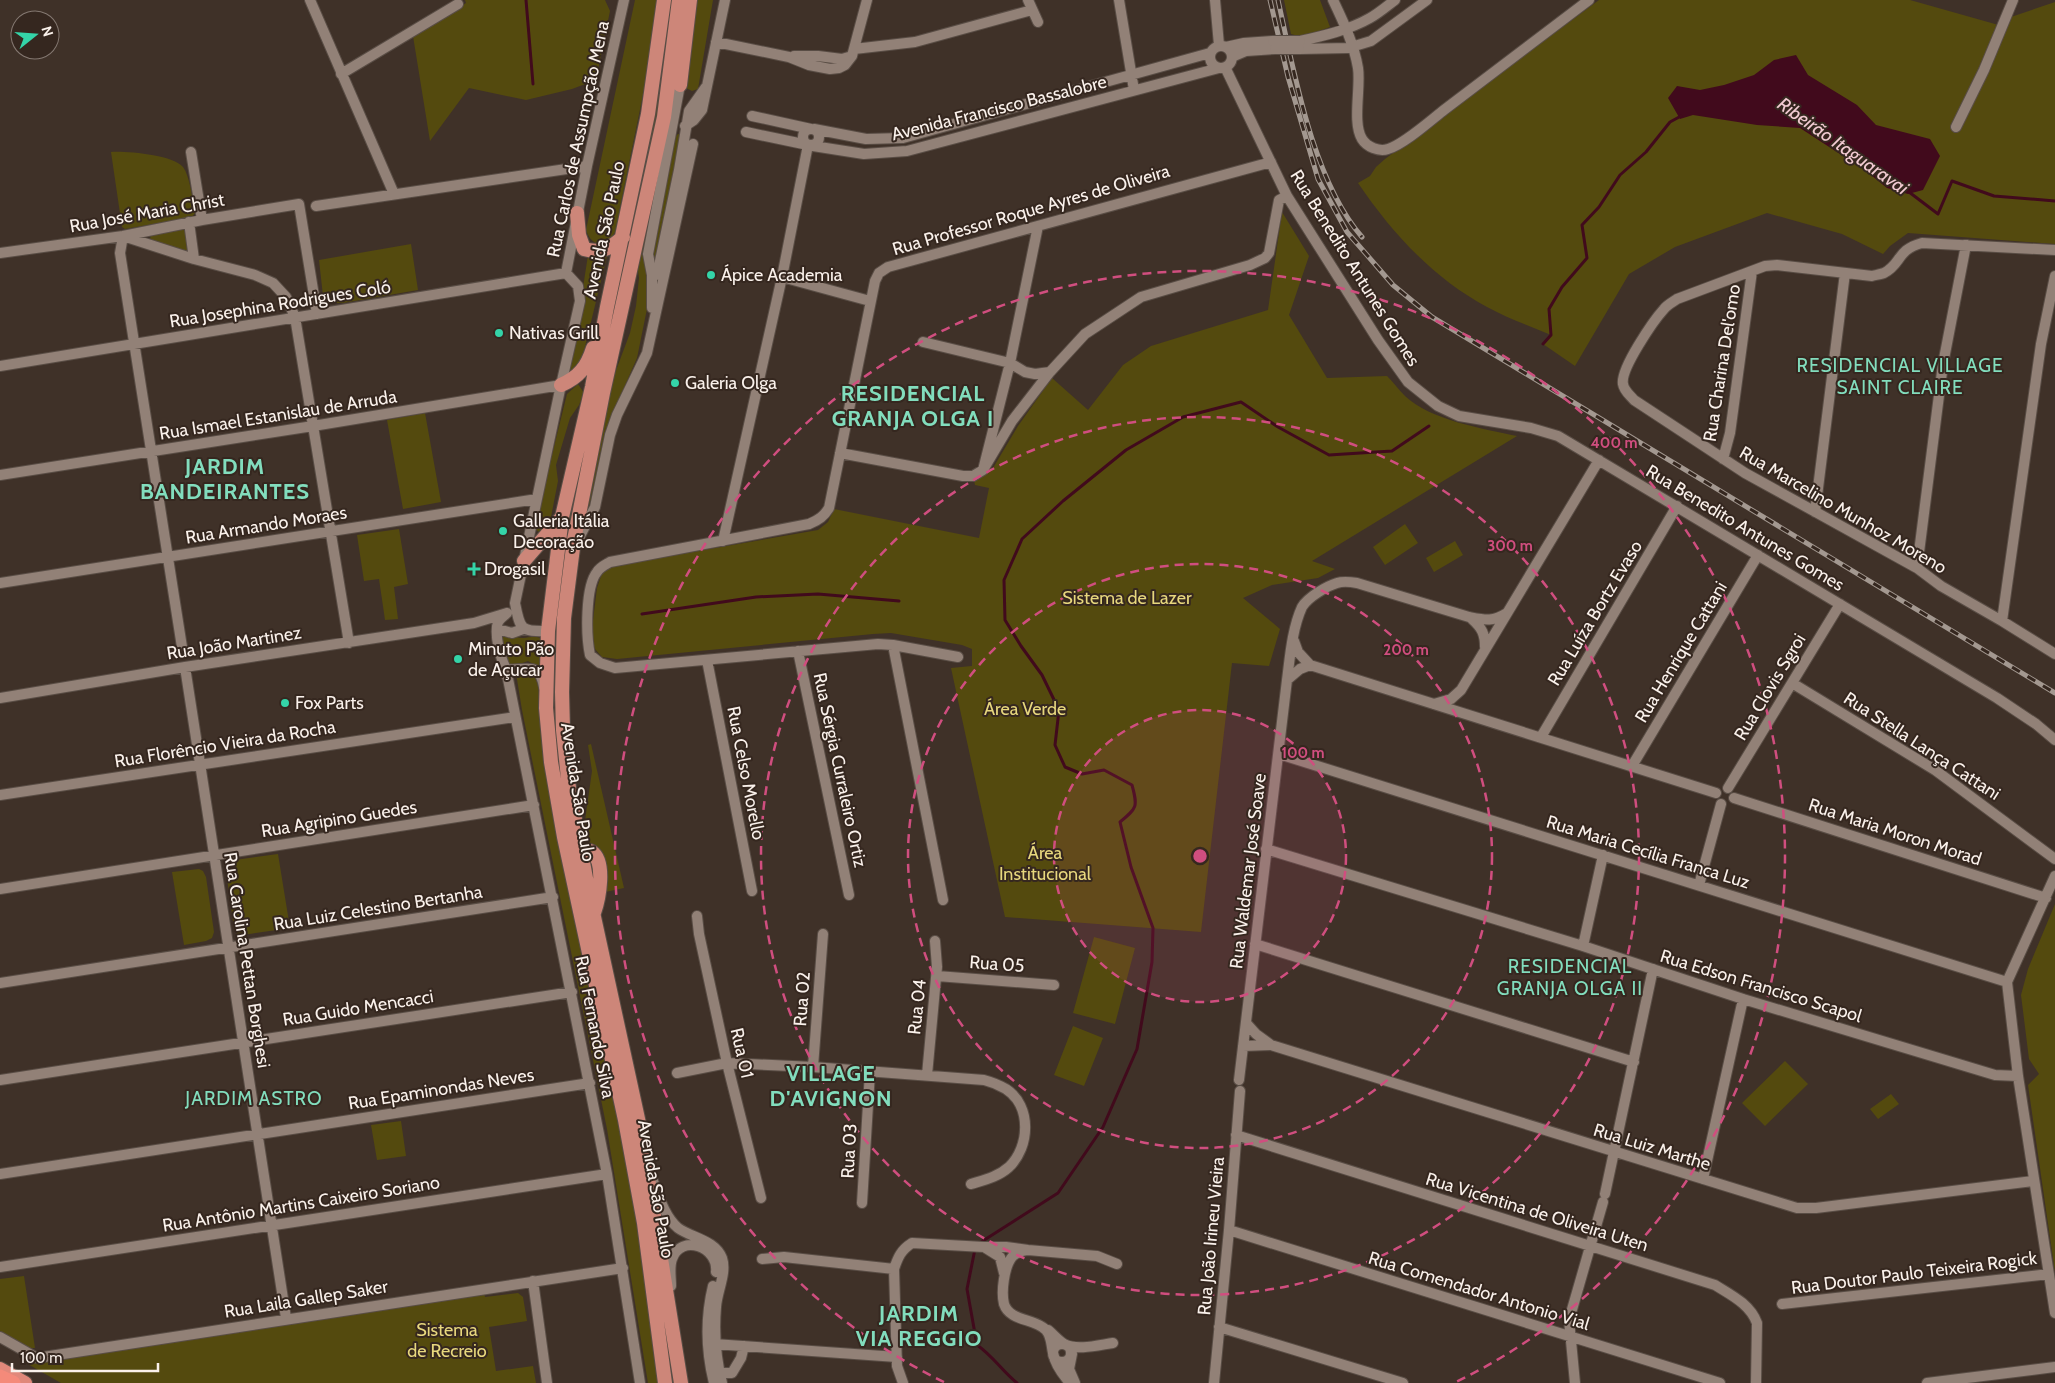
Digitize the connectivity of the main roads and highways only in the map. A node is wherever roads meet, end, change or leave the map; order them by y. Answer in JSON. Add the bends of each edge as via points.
{"nodes":[{"id":1,"x":664,"y":0,"type":"edge"},
{"id":2,"x":679,"y":0,"type":"edge"},
{"id":3,"x":690,"y":0,"type":"edge"},
{"id":4,"x":680,"y":85,"type":"road end"},
{"id":5,"x":577,"y":213,"type":"road end"},
{"id":6,"x":623,"y":237,"type":"junction"},
{"id":7,"x":606,"y":307,"type":"junction"},
{"id":8,"x":561,"y":384,"type":"road end"},
{"id":9,"x":562,"y":517,"type":"junction"},
{"id":10,"x":524,"y":561,"type":"road end"},
{"id":11,"x":564,"y":618,"type":"junction"},
{"id":12,"x":548,"y":631,"type":"junction"},
{"id":13,"x":0,"y":1369,"type":"edge"},
{"id":14,"x":0,"y":1377,"type":"edge"},
{"id":15,"x":13,"y":1383,"type":"edge"},
{"id":16,"x":25,"y":1383,"type":"edge"},
{"id":17,"x":665,"y":1383,"type":"edge"},
{"id":18,"x":681,"y":1383,"type":"edge"}],
"edges":[{"from":1,"to":6,"type":"main road","name":"Avenida São Paulo","via":[[648,114]]},
{"from":2,"to":11,"type":"main road","name":"Avenida São Paulo","via":[[664,117],[603,393],[574,540]]},
{"from":3,"to":4,"type":"main road"},
{"from":5,"to":6,"type":"main road","via":[[584,249],[603,251]]},
{"from":6,"to":7,"type":"main road","name":"Avenida São Paulo"},
{"from":7,"to":8,"type":"main road","via":[[588,363],[581,372]]},
{"from":7,"to":9,"type":"main road","name":"Avenida São Paulo","via":[[592,387]]},
{"from":9,"to":10,"type":"main road"},
{"from":9,"to":12,"type":"main road","name":"Avenida São Paulo"},
{"from":11,"to":12,"type":"main road","via":[[557,627]]},
{"from":11,"to":18,"type":"main road","name":"Avenida São Paulo","via":[[563,730],[569,788],[646,1162]]},
{"from":12,"to":17,"type":"main road","name":"Avenida São Paulo","via":[[546,708],[551,762],[644,1222]]},
{"from":13,"to":16,"type":"highway"},
{"from":14,"to":15,"type":"highway"}]}
